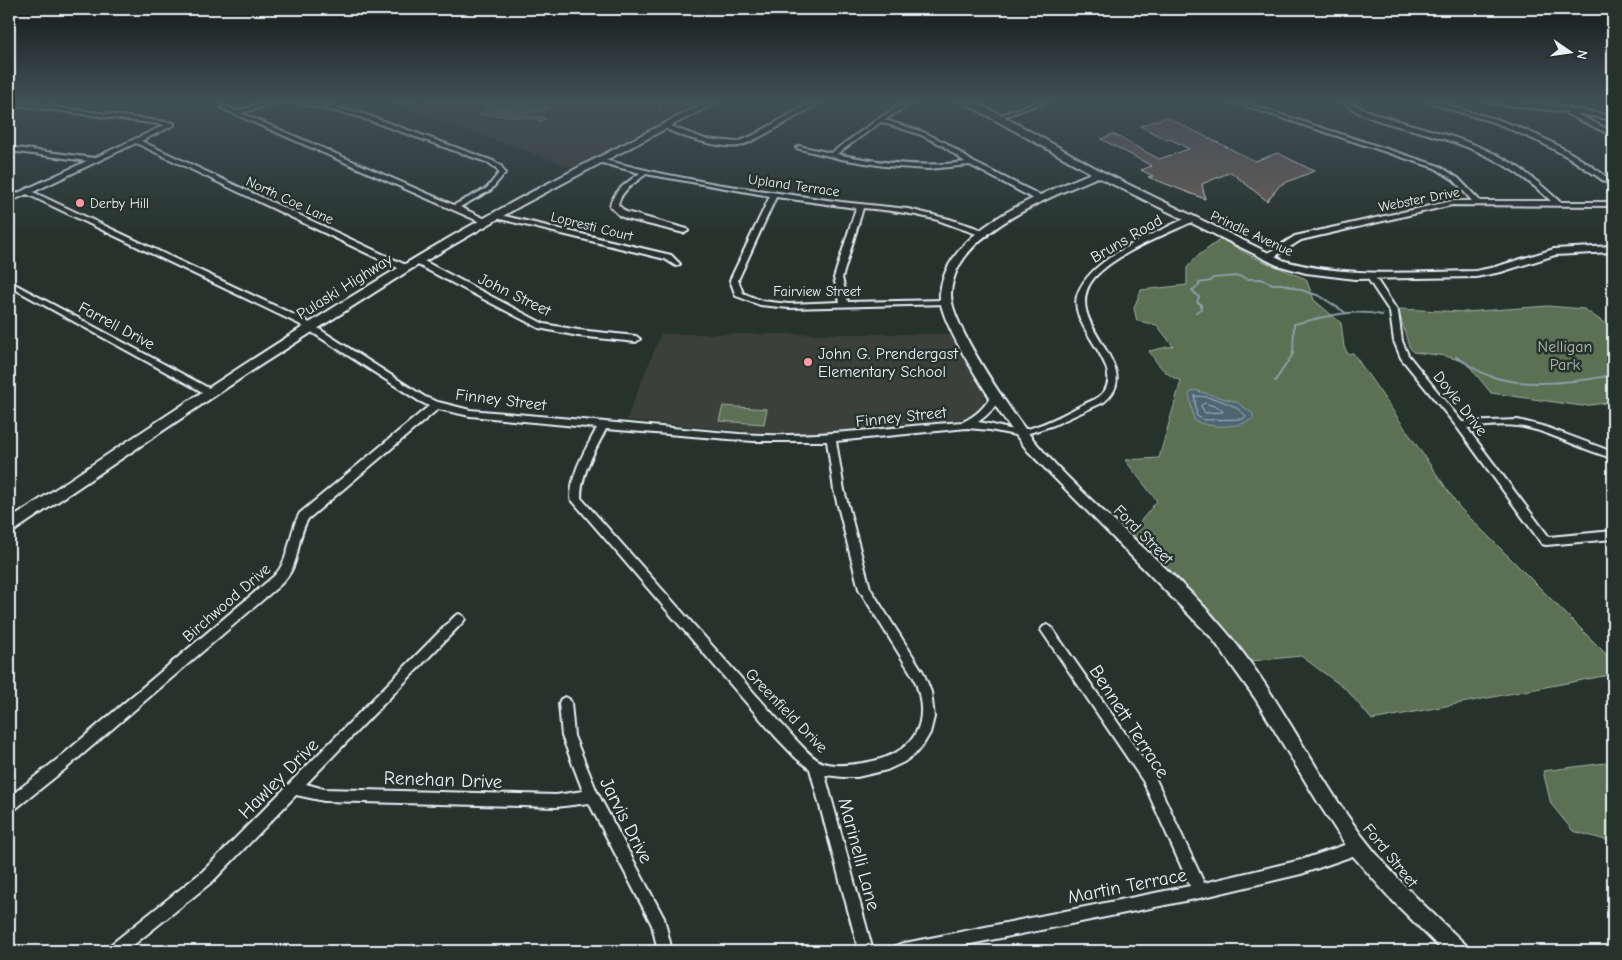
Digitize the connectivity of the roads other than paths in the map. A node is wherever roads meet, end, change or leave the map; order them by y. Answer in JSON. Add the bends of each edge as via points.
{"nodes":[{"id":1,"x":127,"y":146,"type":"edge"},
{"id":2,"x":147,"y":146,"type":"edge"},
{"id":3,"x":312,"y":146,"type":"edge"},
{"id":4,"x":446,"y":146,"type":"edge"},
{"id":5,"x":628,"y":146,"type":"edge"},
{"id":6,"x":845,"y":146,"type":"edge"},
{"id":7,"x":947,"y":146,"type":"edge"},
{"id":8,"x":1050,"y":146,"type":"edge"},
{"id":9,"x":1371,"y":146,"type":"edge"},
{"id":10,"x":1475,"y":146,"type":"edge"},
{"id":11,"x":1554,"y":146,"type":"edge"},
{"id":12,"x":9,"y":148,"type":"edge"},
{"id":13,"x":798,"y":148,"type":"dead end"},
{"id":14,"x":832,"y":155,"type":"junction"},
{"id":15,"x":96,"y":161,"type":"junction"},
{"id":16,"x":600,"y":161,"type":"junction"},
{"id":17,"x":971,"y":163,"type":"junction"},
{"id":18,"x":644,"y":173,"type":"junction"},
{"id":19,"x":1098,"y":173,"type":"junction"},
{"id":20,"x":1613,"y":184,"type":"edge"},
{"id":21,"x":28,"y":192,"type":"junction"},
{"id":22,"x":774,"y":195,"type":"junction"},
{"id":23,"x":1041,"y":199,"type":"junction"},
{"id":24,"x":9,"y":200,"type":"edge"},
{"id":25,"x":1478,"y":202,"type":"junction"},
{"id":26,"x":1557,"y":203,"type":"junction"},
{"id":27,"x":1613,"y":204,"type":"edge"},
{"id":28,"x":455,"y":207,"type":"junction"},
{"id":29,"x":860,"y":207,"type":"junction"},
{"id":30,"x":499,"y":216,"type":"junction"},
{"id":31,"x":1190,"y":219,"type":"junction"},
{"id":32,"x":488,"y":222,"type":"junction"},
{"id":33,"x":684,"y":231,"type":"dead end"},
{"id":34,"x":984,"y":234,"type":"junction"},
{"id":35,"x":1613,"y":249,"type":"edge"},
{"id":36,"x":1268,"y":257,"type":"junction"},
{"id":37,"x":417,"y":261,"type":"junction"},
{"id":38,"x":676,"y":264,"type":"dead end"},
{"id":39,"x":405,"y":268,"type":"junction"},
{"id":40,"x":1370,"y":276,"type":"junction"},
{"id":41,"x":9,"y":284,"type":"edge"},
{"id":42,"x":945,"y":302,"type":"junction"},
{"id":43,"x":844,"y":303,"type":"junction"},
{"id":44,"x":312,"y":327,"type":"junction"},
{"id":45,"x":636,"y":339,"type":"dead end"},
{"id":46,"x":211,"y":393,"type":"junction"},
{"id":47,"x":996,"y":395,"type":"junction"},
{"id":48,"x":436,"y":405,"type":"junction"},
{"id":49,"x":603,"y":425,"type":"junction"},
{"id":50,"x":963,"y":425,"type":"junction"},
{"id":51,"x":1460,"y":425,"type":"junction"},
{"id":52,"x":1020,"y":433,"type":"junction"},
{"id":53,"x":831,"y":438,"type":"junction"},
{"id":54,"x":1613,"y":456,"type":"edge"},
{"id":55,"x":9,"y":527,"type":"edge"},
{"id":56,"x":1613,"y":534,"type":"edge"},
{"id":57,"x":459,"y":619,"type":"dead end"},
{"id":58,"x":1047,"y":630,"type":"dead end"},
{"id":59,"x":565,"y":703,"type":"dead end"},
{"id":60,"x":816,"y":766,"type":"junction"},
{"id":61,"x":294,"y":788,"type":"junction"},
{"id":62,"x":592,"y":796,"type":"junction"},
{"id":63,"x":9,"y":805,"type":"edge"},
{"id":64,"x":1359,"y":847,"type":"junction"},
{"id":65,"x":1200,"y":891,"type":"junction"},
{"id":66,"x":114,"y":951,"type":"edge"},
{"id":67,"x":665,"y":951,"type":"edge"},
{"id":68,"x":866,"y":951,"type":"edge"},
{"id":69,"x":900,"y":951,"type":"edge"},
{"id":70,"x":1458,"y":951,"type":"edge"}],
"edges":[{"from":1,"to":15,"type":"street"},
{"from":2,"to":39,"type":"street","name":"North Coe Lane"},
{"from":3,"to":28,"type":"street"},
{"from":4,"to":28,"type":"street","via":[[491,162],[502,173],[489,189]]},
{"from":5,"to":16,"type":"main road","name":"Pulaski Highway"},
{"from":6,"to":14,"type":"street"},
{"from":7,"to":17,"type":"street"},
{"from":8,"to":19,"type":"main road","name":"Prindle Avenue"},
{"from":9,"to":25,"type":"street","via":[[1437,167],[1456,179]]},
{"from":10,"to":26,"type":"street","via":[[1528,176]]},
{"from":11,"to":20,"type":"street"},
{"from":12,"to":15,"type":"street"},
{"from":13,"to":14,"type":"street"},
{"from":14,"to":17,"type":"street","via":[[912,165],[949,167]]},
{"from":15,"to":21,"type":"street"},
{"from":16,"to":18,"type":"street","name":"Upland Terrace"},
{"from":16,"to":30,"type":"main road","name":"Pulaski Highway"},
{"from":17,"to":23,"type":"street"},
{"from":18,"to":22,"type":"street","name":"Upland Terrace"},
{"from":18,"to":33,"type":"street","via":[[618,193],[614,206],[630,217]]},
{"from":19,"to":23,"type":"main road","name":"Ford Street"},
{"from":19,"to":31,"type":"main road","name":"Prindle Avenue"},
{"from":21,"to":24,"type":"street"},
{"from":21,"to":44,"type":"street","name":"Finney Street"},
{"from":22,"to":29,"type":"street","name":"Upland Terrace"},
{"from":22,"to":43,"type":"street","name":"Fairview Street","via":[[734,280],[739,294],[760,303],[789,306]]},
{"from":23,"to":34,"type":"main road","name":"Ford Street"},
{"from":25,"to":26,"type":"street","name":"Webster Drive"},
{"from":25,"to":36,"type":"street","name":"Webster Drive","via":[[1439,205],[1311,235],[1290,242]]},
{"from":26,"to":27,"type":"street","name":"Webster Drive"},
{"from":28,"to":32,"type":"street"},
{"from":29,"to":34,"type":"street","name":"Upland Terrace","via":[[907,210],[956,222]]},
{"from":29,"to":43,"type":"street","via":[[838,278]]},
{"from":30,"to":32,"type":"main road","name":"Pulaski Highway"},
{"from":30,"to":38,"type":"street","name":"Lopresti Court","via":[[668,257]]},
{"from":31,"to":36,"type":"main road","name":"Prindle Avenue"},
{"from":31,"to":52,"type":"street","name":"Bruns Road","via":[[1106,265],[1089,279],[1083,289],[1080,311],[1113,374],[1107,395],[1075,413]]},
{"from":32,"to":37,"type":"main road","name":"Pulaski Highway"},
{"from":34,"to":42,"type":"main road","name":"Ford Street","via":[[963,253],[951,270]]},
{"from":35,"to":40,"type":"main road","name":"Prindle Avenue","via":[[1554,252],[1476,274]]},
{"from":36,"to":40,"type":"main road","name":"Prindle Avenue","via":[[1295,268],[1320,273]]},
{"from":37,"to":39,"type":"main road","name":"Pulaski Highway"},
{"from":37,"to":45,"type":"street","name":"John Street","via":[[542,326],[578,334]]},
{"from":39,"to":44,"type":"main road","name":"Pulaski Highway"},
{"from":40,"to":51,"type":"street","name":"Doyle Drive","via":[[1394,312],[1398,341],[1404,356]]},
{"from":41,"to":46,"type":"street","name":"Farrell Drive"},
{"from":42,"to":43,"type":"street","name":"Fairview Street"},
{"from":42,"to":47,"type":"main road","name":"Ford Street","via":[[960,337]]},
{"from":44,"to":46,"type":"main road","name":"Pulaski Highway"},
{"from":44,"to":48,"type":"street","name":"Finney Street"},
{"from":46,"to":55,"type":"main road","name":"Pulaski Highway"},
{"from":47,"to":50,"type":"street","name":"Finney Street","via":[[982,415]]},
{"from":47,"to":52,"type":"main road","name":"Ford Street"},
{"from":48,"to":49,"type":"street","name":"Finney Street","via":[[470,413]]},
{"from":48,"to":63,"type":"street","name":"Birchwood Drive","via":[[304,516],[296,530],[287,569],[274,584]]},
{"from":49,"to":53,"type":"street","name":"Finney Street","via":[[794,440]]},
{"from":49,"to":60,"type":"street","name":"Greenfield Drive","via":[[578,479],[576,499],[762,712]]},
{"from":50,"to":52,"type":"street","name":"Finney Street"},
{"from":50,"to":53,"type":"street","name":"Finney Street"},
{"from":51,"to":54,"type":"street","via":[[1517,423]]},
{"from":51,"to":56,"type":"street","name":"Doyle Drive","via":[[1546,541]]},
{"from":52,"to":64,"type":"main road","name":"Ford Street","via":[[1224,641]]},
{"from":53,"to":60,"type":"street","name":"Greenfield Drive","via":[[839,490],[865,588],[919,676],[928,709],[924,733],[909,753],[886,764],[862,770],[830,770]]},
{"from":57,"to":61,"type":"street","name":"Hawley Drive"},
{"from":58,"to":65,"type":"street","name":"Bennett Terrace","via":[[1148,777]]},
{"from":59,"to":62,"type":"street","name":"Jarvis Drive","via":[[568,736]]},
{"from":60,"to":68,"type":"street","name":"Marinelli Lane"},
{"from":61,"to":62,"type":"street","name":"Renehan Drive","via":[[324,794],[556,801]]},
{"from":61,"to":66,"type":"street","name":"Hawley Drive","via":[[208,876]]},
{"from":62,"to":67,"type":"street","name":"Jarvis Drive","via":[[659,923]]},
{"from":64,"to":65,"type":"street","name":"Martin Terrace","via":[[1301,867]]},
{"from":64,"to":70,"type":"main road","name":"Ford Street","via":[[1382,876]]},
{"from":65,"to":69,"type":"street","name":"Martin Terrace"}]}
